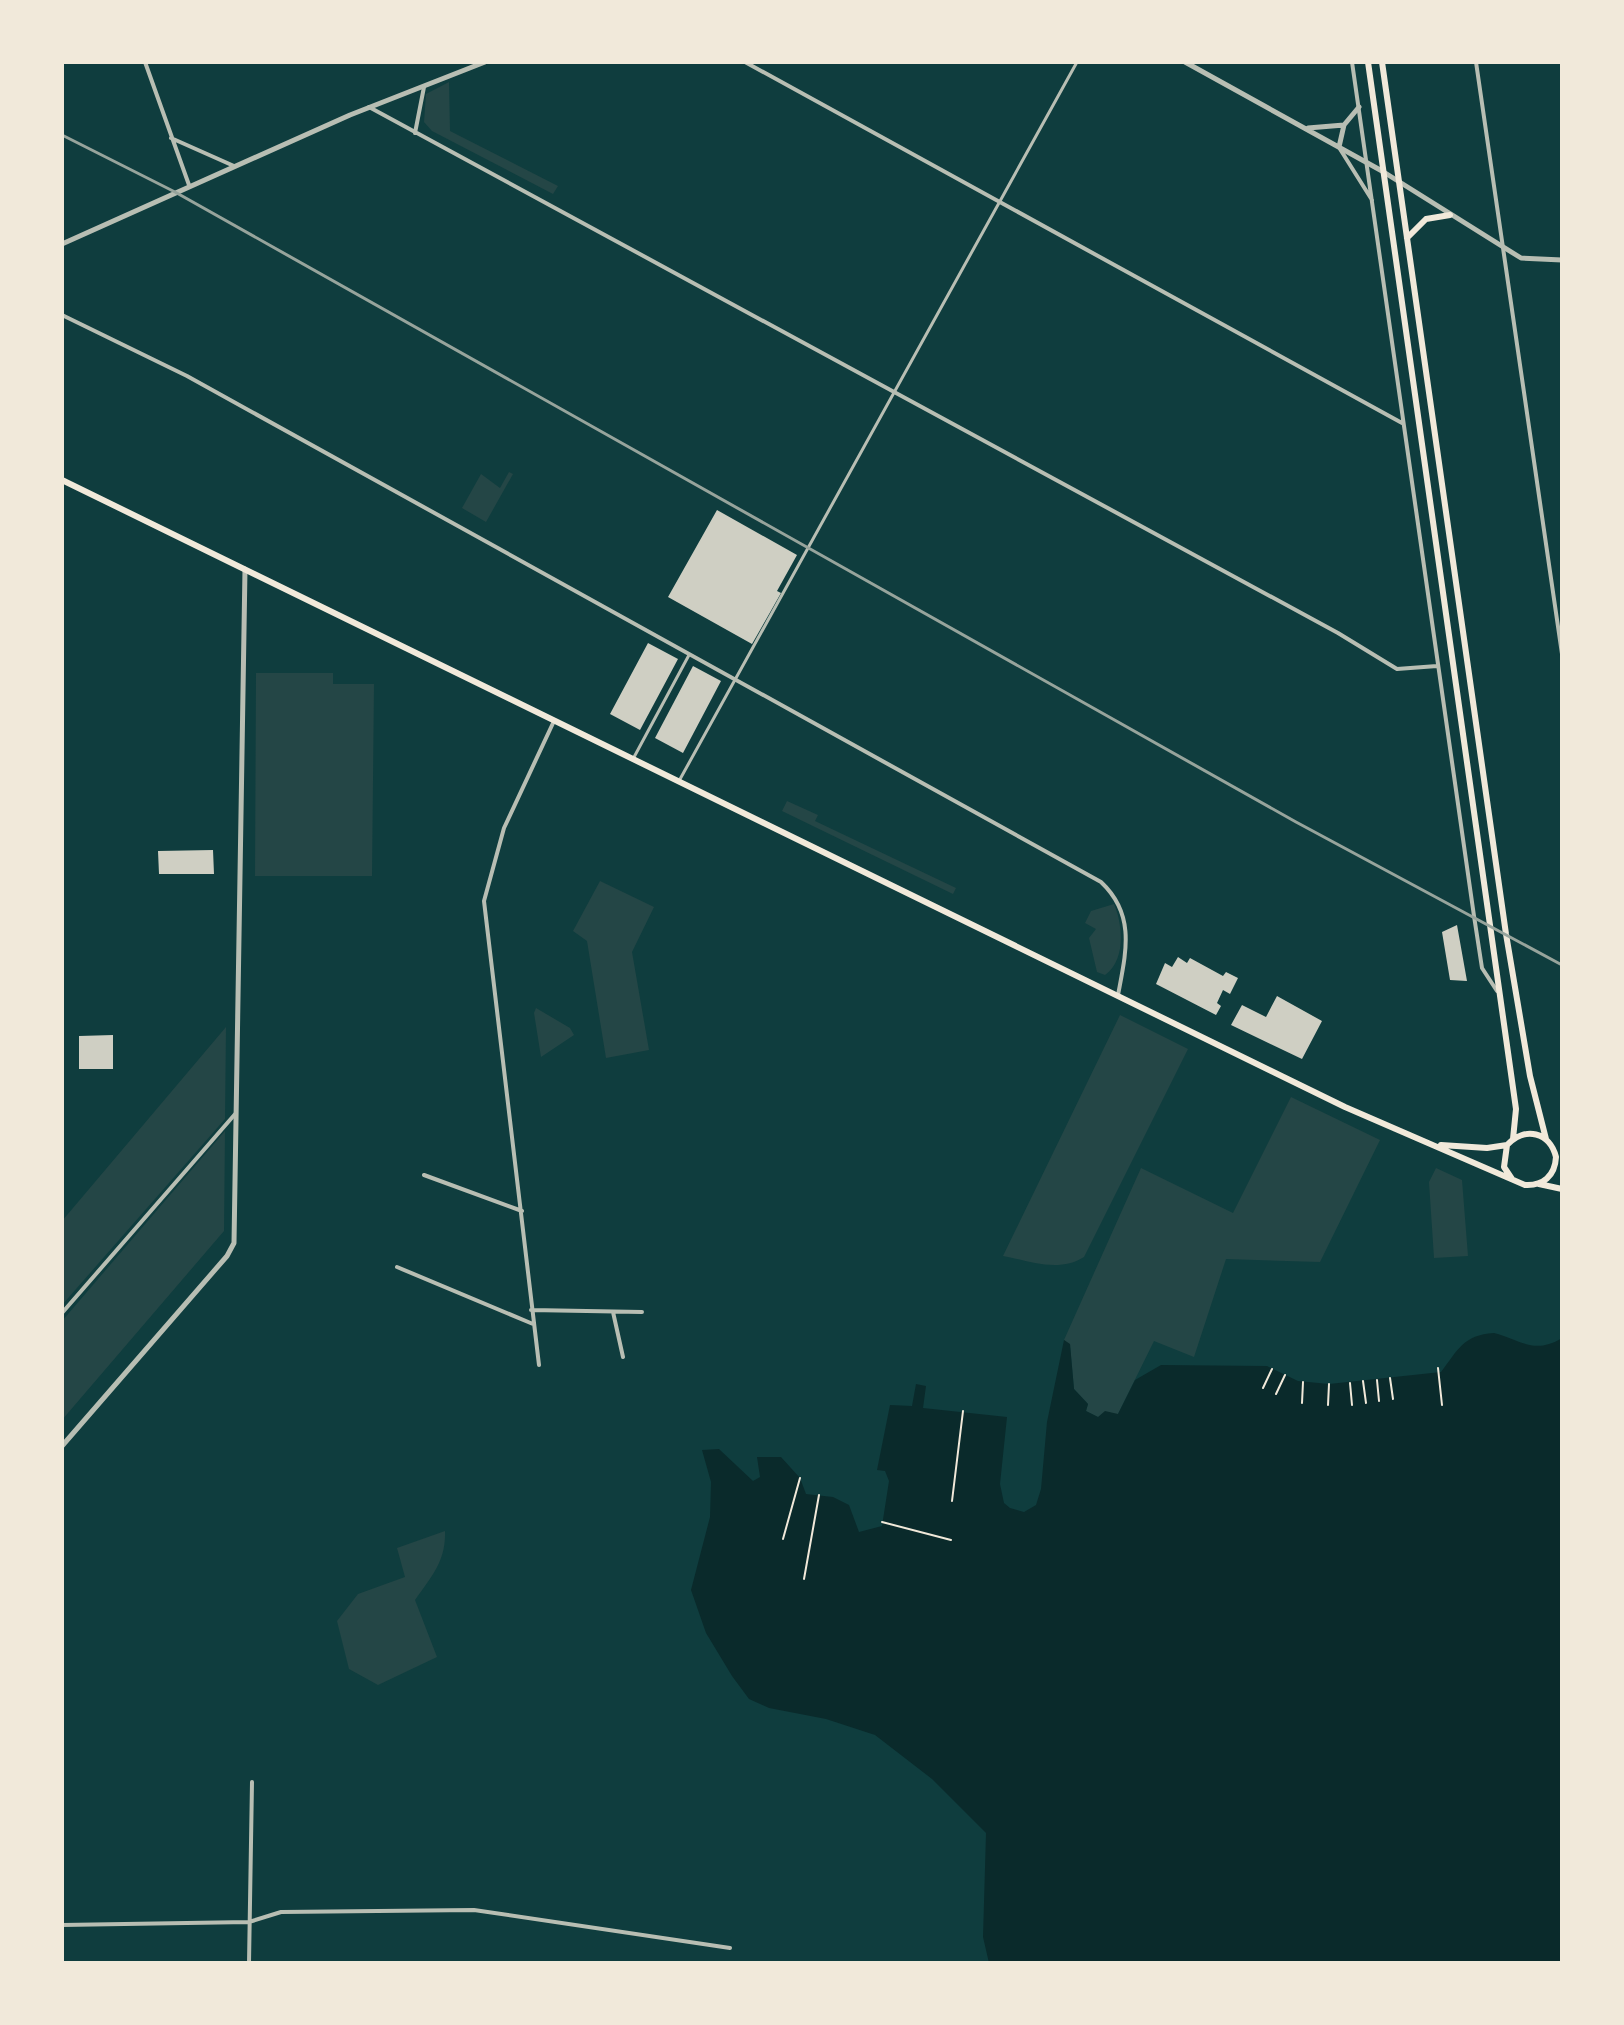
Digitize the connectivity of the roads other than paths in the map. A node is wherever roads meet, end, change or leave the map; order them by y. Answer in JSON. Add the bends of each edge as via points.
{"nodes":[{"id":1,"x":145,"y":62,"type":"edge"},
{"id":2,"x":485,"y":62,"type":"edge"},
{"id":3,"x":745,"y":62,"type":"edge"},
{"id":4,"x":1077,"y":62,"type":"edge"},
{"id":5,"x":1185,"y":62,"type":"edge"},
{"id":6,"x":1352,"y":62,"type":"edge"},
{"id":7,"x":1368,"y":62,"type":"edge"},
{"id":8,"x":1382,"y":62,"type":"edge"},
{"id":9,"x":1476,"y":62,"type":"edge"},
{"id":10,"x":424,"y":84,"type":"junction"},
{"id":11,"x":369,"y":107,"type":"junction"},
{"id":12,"x":1359,"y":107,"type":"junction"},
{"id":13,"x":1344,"y":125,"type":"junction"},
{"id":14,"x":1303,"y":127,"type":"junction"},
{"id":15,"x":415,"y":133,"type":"junction"},
{"id":16,"x":171,"y":138,"type":"junction"},
{"id":17,"x":1339,"y":147,"type":"junction"},
{"id":18,"x":1367,"y":163,"type":"junction"},
{"id":19,"x":234,"y":166,"type":"junction"},
{"id":20,"x":1382,"y":171,"type":"junction"},
{"id":21,"x":1399,"y":181,"type":"junction"},
{"id":22,"x":189,"y":185,"type":"junction"},
{"id":23,"x":1000,"y":202,"type":"junction"},
{"id":24,"x":1373,"y":202,"type":"junction"},
{"id":25,"x":1450,"y":215,"type":"junction"},
{"id":26,"x":1407,"y":238,"type":"junction"},
{"id":27,"x":62,"y":244,"type":"edge"},
{"id":28,"x":1505,"y":248,"type":"junction"},
{"id":29,"x":1562,"y":260,"type":"edge"},
{"id":30,"x":62,"y":315,"type":"edge"},
{"id":31,"x":894,"y":393,"type":"junction"},
{"id":32,"x":1402,"y":423,"type":"junction"},
{"id":33,"x":62,"y":480,"type":"edge"},
{"id":34,"x":245,"y":569,"type":"junction"},
{"id":35,"x":1562,"y":654,"type":"edge"},
{"id":36,"x":689,"y":655,"type":"junction"},
{"id":37,"x":1437,"y":666,"type":"junction"},
{"id":38,"x":734,"y":680,"type":"junction"},
{"id":39,"x":554,"y":721,"type":"junction"},
{"id":40,"x":633,"y":759,"type":"junction"},
{"id":41,"x":679,"y":781,"type":"junction"},
{"id":42,"x":1499,"y":993,"type":"junction"},
{"id":43,"x":1118,"y":998,"type":"junction"},
{"id":44,"x":238,"y":1110,"type":"junction"},
{"id":45,"x":1513,"y":1139,"type":"junction"},
{"id":46,"x":1546,"y":1139,"type":"junction"},
{"id":47,"x":1433,"y":1144,"type":"junction"},
{"id":48,"x":1507,"y":1145,"type":"junction"},
{"id":49,"x":1554,"y":1149,"type":"junction"},
{"id":50,"x":1562,"y":1154,"type":"edge"},
{"id":51,"x":424,"y":1175,"type":"dead end"},
{"id":52,"x":1512,"y":1179,"type":"junction"},
{"id":53,"x":1539,"y":1184,"type":"junction"},
{"id":54,"x":1562,"y":1189,"type":"edge"},
{"id":55,"x":522,"y":1211,"type":"junction"},
{"id":56,"x":397,"y":1267,"type":"dead end"},
{"id":57,"x":531,"y":1310,"type":"junction"},
{"id":58,"x":613,"y":1312,"type":"junction"},
{"id":59,"x":642,"y":1312,"type":"dead end"},
{"id":60,"x":62,"y":1313,"type":"edge"},
{"id":61,"x":533,"y":1324,"type":"junction"},
{"id":62,"x":623,"y":1357,"type":"dead end"},
{"id":63,"x":539,"y":1365,"type":"dead end"},
{"id":64,"x":62,"y":1446,"type":"edge"},
{"id":65,"x":252,"y":1782,"type":"dead end"},
{"id":66,"x":249,"y":1922,"type":"junction"},
{"id":67,"x":62,"y":1925,"type":"edge"},
{"id":68,"x":730,"y":1948,"type":"dead end"},
{"id":69,"x":249,"y":1963,"type":"edge"}],
"edges":[{"from":1,"to":16,"type":"street"},
{"from":2,"to":10,"type":"street"},
{"from":3,"to":23,"type":"street"},
{"from":4,"to":23,"type":"street"},
{"from":5,"to":14,"type":"street"},
{"from":6,"to":12,"type":"street"},
{"from":7,"to":20,"type":"main road"},
{"from":8,"to":21,"type":"main road"},
{"from":9,"to":28,"type":"street"},
{"from":10,"to":11,"type":"street"},
{"from":10,"to":15,"type":"street"},
{"from":11,"to":15,"type":"street"},
{"from":11,"to":19,"type":"street"},
{"from":12,"to":13,"type":"street"},
{"from":12,"to":18,"type":"street"},
{"from":13,"to":14,"type":"street"},
{"from":13,"to":17,"type":"street"},
{"from":14,"to":17,"type":"street"},
{"from":15,"to":31,"type":"street"},
{"from":16,"to":19,"type":"street"},
{"from":16,"to":22,"type":"street"},
{"from":17,"to":18,"type":"street"},
{"from":17,"to":24,"type":"street"},
{"from":18,"to":20,"type":"street"},
{"from":18,"to":24,"type":"street"},
{"from":19,"to":22,"type":"street"},
{"from":20,"to":21,"type":"street"},
{"from":20,"to":42,"type":"main road"},
{"from":21,"to":25,"type":"street"},
{"from":21,"to":26,"type":"main road"},
{"from":22,"to":27,"type":"street"},
{"from":23,"to":31,"type":"street"},
{"from":23,"to":32,"type":"street"},
{"from":24,"to":32,"type":"street"},
{"from":25,"to":26,"type":"main road","via":[[1426,219]]},
{"from":25,"to":28,"type":"street"},
{"from":26,"to":46,"type":"main road","via":[[1508,948]]},
{"from":28,"to":29,"type":"street","via":[[1521,258]]},
{"from":28,"to":35,"type":"street"},
{"from":30,"to":36,"type":"street","via":[[187,376]]},
{"from":31,"to":37,"type":"street","via":[[1397,669]]},
{"from":31,"to":38,"type":"street"},
{"from":32,"to":37,"type":"street"},
{"from":33,"to":34,"type":"main road"},
{"from":34,"to":39,"type":"main road"},
{"from":34,"to":44,"type":"street"},
{"from":36,"to":38,"type":"street"},
{"from":36,"to":40,"type":"street"},
{"from":37,"to":42,"type":"street","via":[[1482,966]]},
{"from":38,"to":41,"type":"street"},
{"from":38,"to":43,"type":"street","via":[[1101,882],[1116,898],[1128,926]]},
{"from":39,"to":40,"type":"main road"},
{"from":39,"to":55,"type":"street","via":[[504,828],[484,901]]},
{"from":40,"to":41,"type":"main road"},
{"from":41,"to":43,"type":"main road"},
{"from":42,"to":45,"type":"main road","via":[[1516,1109]]},
{"from":43,"to":47,"type":"main road"},
{"from":44,"to":60,"type":"street"},
{"from":44,"to":64,"type":"street","via":[[234,1243]]},
{"from":45,"to":46,"type":"main road","via":[[1530,1133]]},
{"from":45,"to":48,"type":"main road"},
{"from":46,"to":49,"type":"main road"},
{"from":47,"to":48,"type":"main road"},
{"from":47,"to":52,"type":"main road"},
{"from":48,"to":52,"type":"main road","via":[[1503,1159]]},
{"from":49,"to":50,"type":"main road"},
{"from":49,"to":53,"type":"main road","via":[[1556,1166]]},
{"from":51,"to":55,"type":"street"},
{"from":52,"to":53,"type":"main road"},
{"from":53,"to":54,"type":"main road"},
{"from":55,"to":57,"type":"street"},
{"from":56,"to":61,"type":"street"},
{"from":57,"to":58,"type":"street"},
{"from":57,"to":61,"type":"street"},
{"from":58,"to":59,"type":"street"},
{"from":58,"to":62,"type":"street"},
{"from":61,"to":63,"type":"street"},
{"from":65,"to":66,"type":"street"},
{"from":66,"to":67,"type":"street"},
{"from":66,"to":68,"type":"street","via":[[281,1912],[474,1910]]},
{"from":66,"to":69,"type":"street"}]}
